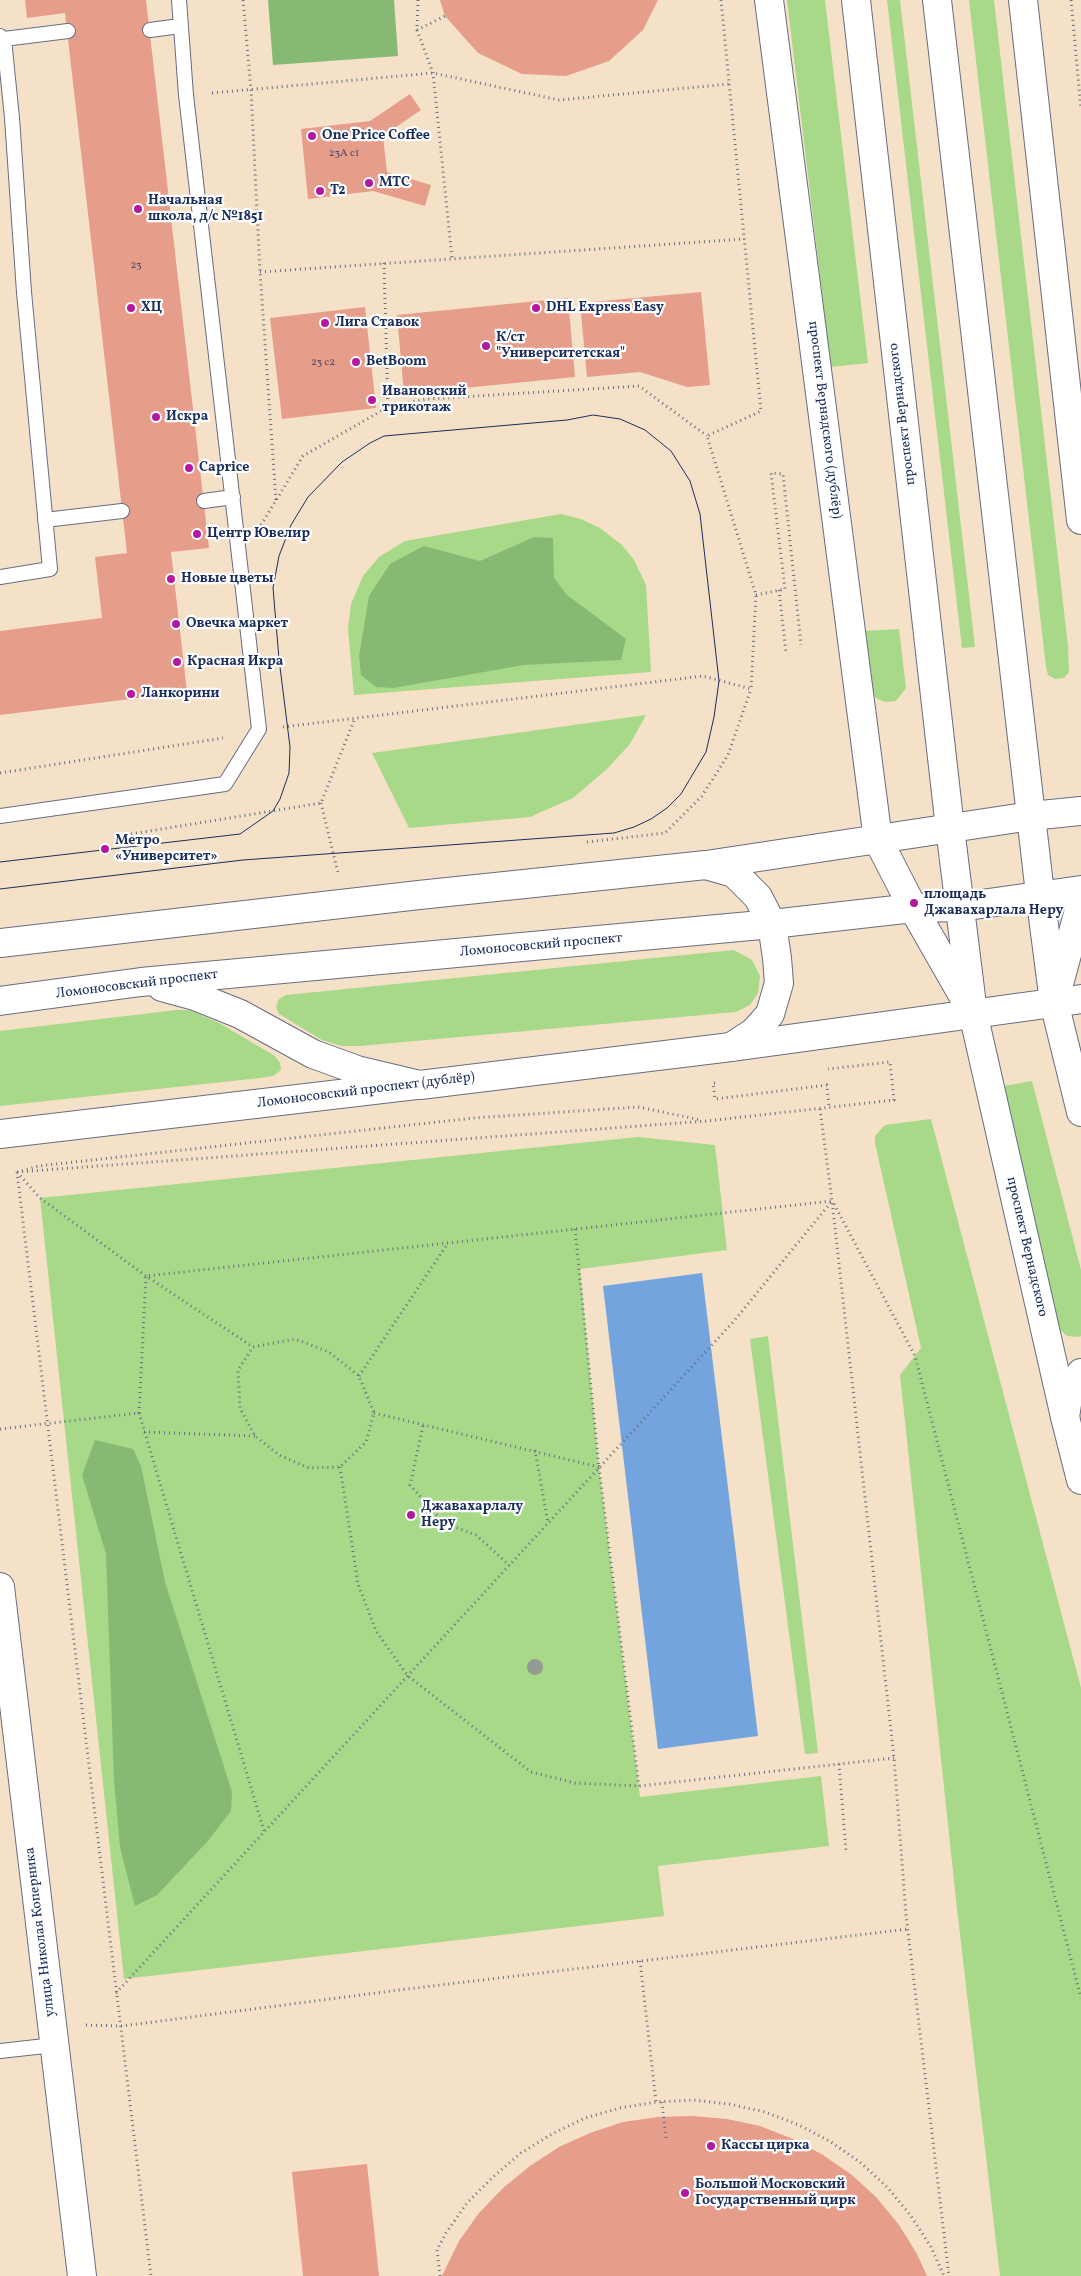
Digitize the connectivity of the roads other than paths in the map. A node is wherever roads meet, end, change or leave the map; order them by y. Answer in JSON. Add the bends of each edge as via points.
{"nodes":[{"id":1,"x":179,"y":0,"type":"edge"},
{"id":2,"x":769,"y":0,"type":"edge"},
{"id":3,"x":856,"y":0,"type":"edge"},
{"id":4,"x":936,"y":0,"type":"edge"},
{"id":5,"x":1023,"y":0,"type":"edge"},
{"id":6,"x":180,"y":26,"type":"junction"},
{"id":7,"x":150,"y":30,"type":"dead end"},
{"id":8,"x":68,"y":31,"type":"dead end"},
{"id":9,"x":2,"y":38,"type":"edge"},
{"id":10,"x":233,"y":497,"type":"junction"},
{"id":11,"x":204,"y":501,"type":"dead end"},
{"id":12,"x":122,"y":511,"type":"dead end"},
{"id":13,"x":45,"y":520,"type":"junction"},
{"id":14,"x":1081,"y":520,"type":"edge"},
{"id":15,"x":0,"y":576,"type":"edge"},
{"id":16,"x":1081,"y":811,"type":"edge"},
{"id":17,"x":0,"y":816,"type":"edge"},
{"id":18,"x":1031,"y":816,"type":"junction"},
{"id":19,"x":950,"y":828,"type":"junction"},
{"id":20,"x":878,"y":840,"type":"junction"},
{"id":21,"x":706,"y":865,"type":"junction"},
{"id":22,"x":1081,"y":890,"type":"edge"},
{"id":23,"x":1040,"y":894,"type":"junction"},
{"id":24,"x":1081,"y":903,"type":"edge"},
{"id":25,"x":960,"y":907,"type":"junction"},
{"id":26,"x":913,"y":908,"type":"junction"},
{"id":27,"x":772,"y":924,"type":"junction"},
{"id":28,"x":0,"y":943,"type":"edge"},
{"id":29,"x":141,"y":982,"type":"junction"},
{"id":30,"x":1081,"y":999,"type":"edge"},
{"id":31,"x":0,"y":1001,"type":"edge"},
{"id":32,"x":1054,"y":1002,"type":"junction"},
{"id":33,"x":973,"y":1013,"type":"junction"},
{"id":34,"x":732,"y":1048,"type":"junction"},
{"id":35,"x":420,"y":1085,"type":"junction"},
{"id":36,"x":1081,"y":1112,"type":"edge"},
{"id":37,"x":0,"y":1134,"type":"edge"},
{"id":38,"x":1081,"y":1373,"type":"edge"},
{"id":39,"x":1064,"y":1417,"type":"junction"},
{"id":40,"x":1081,"y":1480,"type":"edge"},
{"id":41,"x":0,"y":1587,"type":"edge"},
{"id":42,"x":53,"y":2034,"type":"junction"},
{"id":43,"x":0,"y":2052,"type":"edge"},
{"id":44,"x":82,"y":2276,"type":"edge"}],
"edges":[{"from":1,"to":6,"type":"lane"},
{"from":2,"to":20,"type":"main road","name":"проспект Вернадского (дублёр)"},
{"from":3,"to":19,"type":"main road","name":"проспект Вернадского"},
{"from":4,"to":18,"type":"main road"},
{"from":5,"to":14,"type":"main road"},
{"from":6,"to":7,"type":"lane"},
{"from":6,"to":10,"type":"lane"},
{"from":8,"to":9,"type":"lane"},
{"from":9,"to":13,"type":"lane"},
{"from":10,"to":11,"type":"lane"},
{"from":10,"to":17,"type":"lane","via":[[259,729],[225,784]]},
{"from":12,"to":13,"type":"lane"},
{"from":13,"to":15,"type":"lane","via":[[50,569]]},
{"from":16,"to":18,"type":"main road"},
{"from":18,"to":19,"type":"main road"},
{"from":18,"to":23,"type":"main road"},
{"from":19,"to":20,"type":"main road"},
{"from":19,"to":25,"type":"main road"},
{"from":20,"to":21,"type":"main road"},
{"from":20,"to":26,"type":"main road"},
{"from":21,"to":27,"type":"main road","via":[[734,873],[758,897]]},
{"from":21,"to":28,"type":"main road"},
{"from":22,"to":23,"type":"main road","name":"Ломоносовский проспект"},
{"from":23,"to":25,"type":"main road","name":"Ломоносовский проспект"},
{"from":23,"to":32,"type":"main road"},
{"from":24,"to":32,"type":"main road"},
{"from":25,"to":26,"type":"main road","name":"Ломоносовский проспект"},
{"from":25,"to":33,"type":"main road"},
{"from":26,"to":27,"type":"main road","name":"Ломоносовский проспект"},
{"from":26,"to":33,"type":"main road"},
{"from":27,"to":29,"type":"main road","name":"Ломоносовский проспект"},
{"from":27,"to":34,"type":"main road","via":[[779,983],[770,1014],[754,1032]]},
{"from":29,"to":31,"type":"main road","name":"Ломоносовский проспект"},
{"from":29,"to":35,"type":"main road","via":[[195,996],[240,1014],[313,1054],[357,1070]]},
{"from":30,"to":32,"type":"main road"},
{"from":32,"to":33,"type":"main road"},
{"from":32,"to":36,"type":"main road"},
{"from":33,"to":34,"type":"main road"},
{"from":33,"to":39,"type":"main road","name":"проспект Вернадского"},
{"from":34,"to":35,"type":"main road","name":"Ломоносовский проспект (дублёр)"},
{"from":35,"to":37,"type":"main road","name":"Ломоносовский проспект (дублёр)"},
{"from":38,"to":39,"type":"main road","via":[[1069,1391]]},
{"from":39,"to":40,"type":"main road","name":"проспект Вернадского"},
{"from":41,"to":42,"type":"main road","name":"улица Николая Коперника"},
{"from":42,"to":43,"type":"lane"},
{"from":42,"to":44,"type":"main road","name":"улица Николая Коперника"}]}
